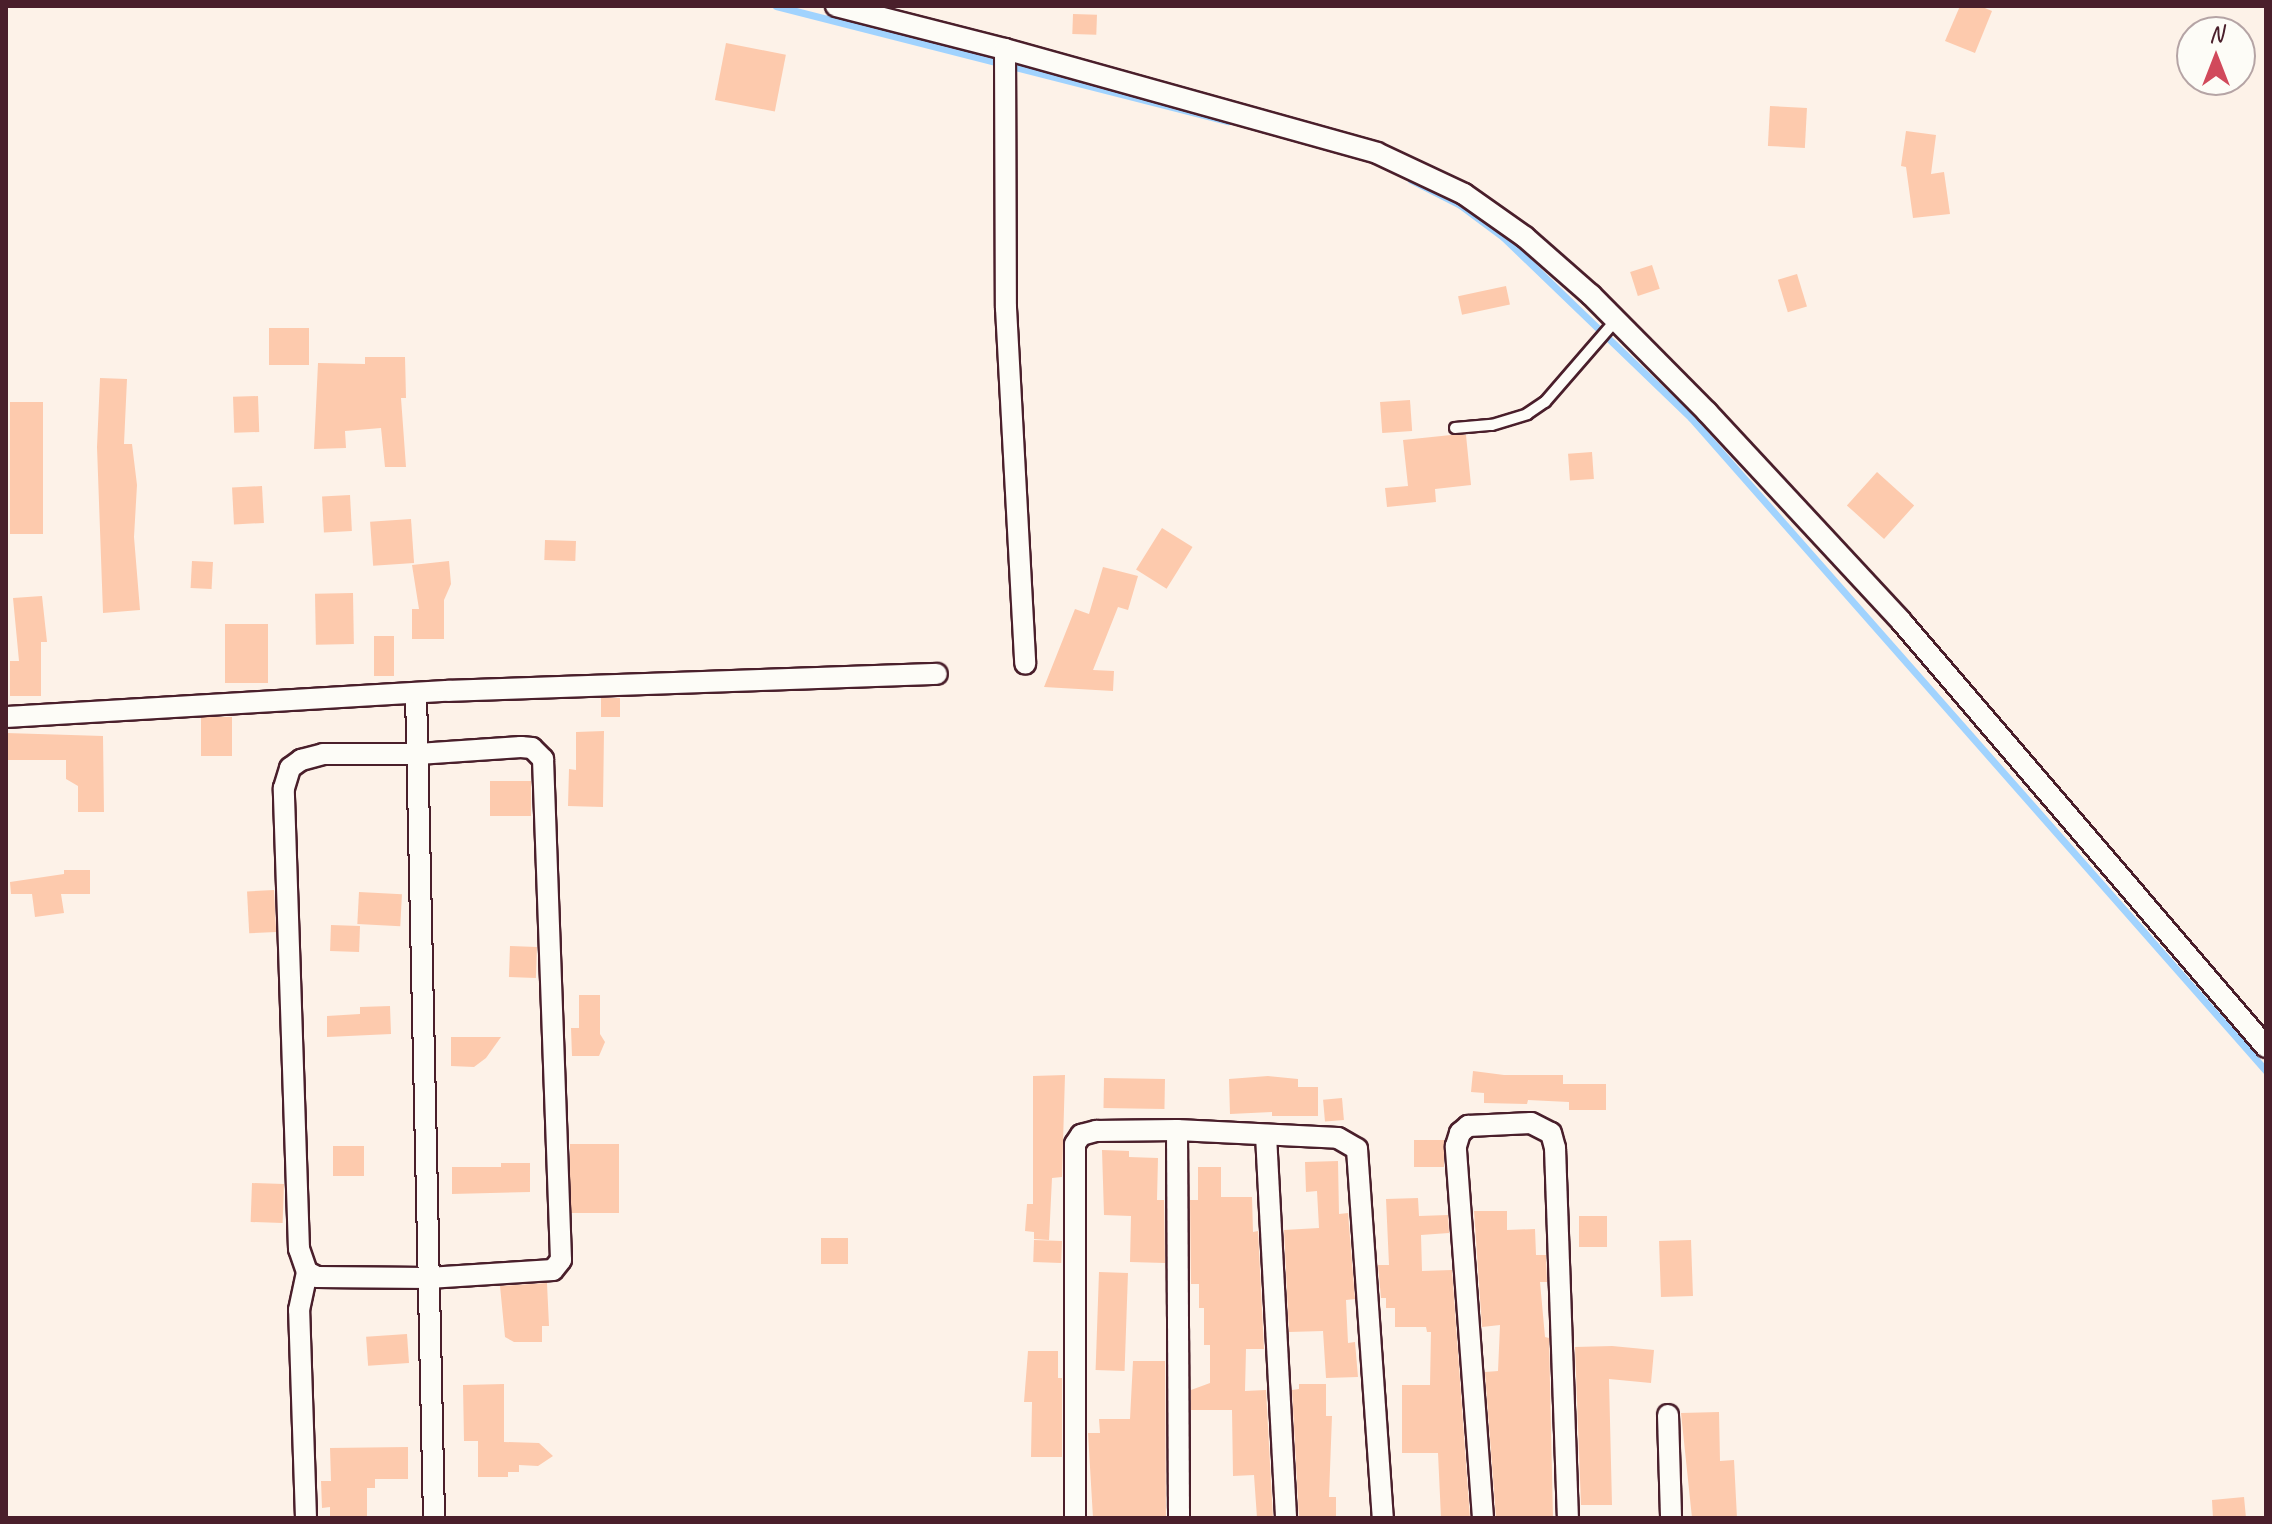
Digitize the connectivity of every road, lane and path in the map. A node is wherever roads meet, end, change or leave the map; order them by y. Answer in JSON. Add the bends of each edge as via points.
{"nodes":[{"id":1,"x":836,"y":6,"type":"edge"},
{"id":2,"x":1005,"y":49,"type":"junction"},
{"id":3,"x":1616,"y":320,"type":"junction"},
{"id":4,"x":1455,"y":428,"type":"dead end"},
{"id":5,"x":1025,"y":663,"type":"dead end"},
{"id":6,"x":937,"y":674,"type":"dead end"},
{"id":7,"x":416,"y":693,"type":"junction"},
{"id":8,"x":6,"y":717,"type":"edge"},
{"id":9,"x":418,"y":754,"type":"junction"},
{"id":10,"x":2266,"y":1047,"type":"edge"},
{"id":11,"x":1177,"y":1130,"type":"junction"},
{"id":12,"x":1266,"y":1135,"type":"junction"},
{"id":13,"x":307,"y":1272,"type":"junction"},
{"id":14,"x":428,"y":1278,"type":"junction"},
{"id":15,"x":1668,"y":1415,"type":"dead end"},
{"id":16,"x":306,"y":1518,"type":"edge"},
{"id":17,"x":434,"y":1518,"type":"edge"},
{"id":18,"x":1075,"y":1518,"type":"edge"},
{"id":19,"x":1179,"y":1518,"type":"edge"},
{"id":20,"x":1286,"y":1518,"type":"edge"},
{"id":21,"x":1383,"y":1518,"type":"edge"},
{"id":22,"x":1483,"y":1518,"type":"edge"},
{"id":23,"x":1568,"y":1518,"type":"edge"},
{"id":24,"x":1671,"y":1518,"type":"edge"}],
"edges":[{"from":1,"to":2,"type":"street"},
{"from":2,"to":3,"type":"street","via":[[1415,168],[1464,194],[1525,237]]},
{"from":2,"to":5,"type":"street","via":[[1006,308]]},
{"from":3,"to":4,"type":"lane","via":[[1545,402],[1492,425]]},
{"from":3,"to":10,"type":"street","via":[[1901,621]]},
{"from":6,"to":7,"type":"street"},
{"from":7,"to":8,"type":"street"},
{"from":7,"to":9,"type":"street"},
{"from":9,"to":13,"type":"street","via":[[323,754],[290,768],[284,788],[299,1249]]},
{"from":9,"to":14,"type":"street"},
{"from":9,"to":14,"type":"street","via":[[521,747],[532,748],[543,759],[561,1252],[553,1270]]},
{"from":11,"to":12,"type":"street"},
{"from":11,"to":18,"type":"street","via":[[1096,1131],[1081,1135],[1075,1144]]},
{"from":11,"to":19,"type":"street"},
{"from":12,"to":20,"type":"street"},
{"from":12,"to":21,"type":"street","via":[[1338,1138],[1357,1149]]},
{"from":13,"to":14,"type":"street","via":[[317,1277]]},
{"from":13,"to":16,"type":"street","via":[[299,1310]]},
{"from":14,"to":17,"type":"street"},
{"from":15,"to":24,"type":"street"},
{"from":22,"to":23,"type":"street","via":[[1456,1146],[1468,1126],[1531,1123],[1551,1133],[1555,1148]]}]}
